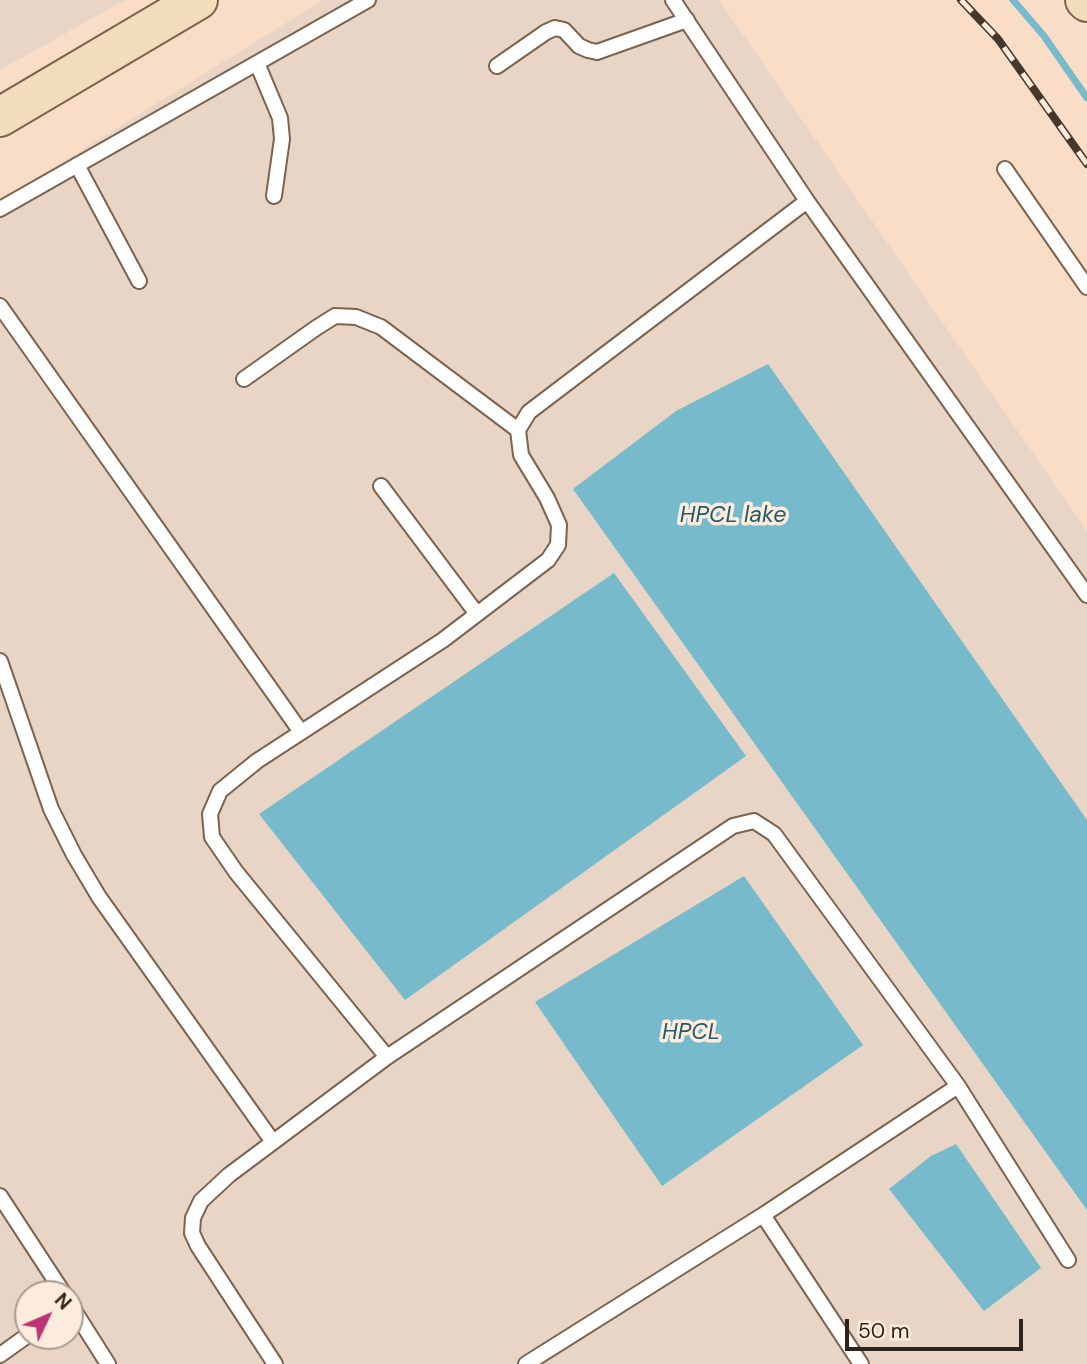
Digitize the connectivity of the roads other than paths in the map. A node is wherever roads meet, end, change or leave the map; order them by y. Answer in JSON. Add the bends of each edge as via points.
{"nodes":[{"id":1,"x":198,"y":0,"type":"edge"},
{"id":2,"x":368,"y":0,"type":"edge"},
{"id":3,"x":674,"y":0,"type":"edge"},
{"id":4,"x":687,"y":20,"type":"junction"},
{"id":5,"x":257,"y":63,"type":"junction"},
{"id":6,"x":497,"y":66,"type":"dead end"},
{"id":7,"x":0,"y":117,"type":"edge"},
{"id":8,"x":77,"y":165,"type":"junction"},
{"id":9,"x":1005,"y":169,"type":"dead end"},
{"id":10,"x":274,"y":196,"type":"dead end"},
{"id":11,"x":807,"y":201,"type":"junction"},
{"id":12,"x":0,"y":209,"type":"edge"},
{"id":13,"x":139,"y":281,"type":"dead end"},
{"id":14,"x":1087,"y":287,"type":"edge"},
{"id":15,"x":0,"y":306,"type":"edge"},
{"id":16,"x":244,"y":379,"type":"dead end"},
{"id":17,"x":518,"y":430,"type":"junction"},
{"id":18,"x":382,"y":486,"type":"dead end"},
{"id":19,"x":1087,"y":595,"type":"edge"},
{"id":20,"x":477,"y":614,"type":"junction"},
{"id":21,"x":0,"y":661,"type":"edge"},
{"id":22,"x":301,"y":732,"type":"junction"},
{"id":23,"x":387,"y":1057,"type":"junction"},
{"id":24,"x":958,"y":1086,"type":"junction"},
{"id":25,"x":273,"y":1142,"type":"junction"},
{"id":26,"x":0,"y":1196,"type":"edge"},
{"id":27,"x":763,"y":1216,"type":"junction"},
{"id":28,"x":1068,"y":1260,"type":"dead end"},
{"id":29,"x":55,"y":1280,"type":"edge"},
{"id":30,"x":84,"y":1326,"type":"edge"},
{"id":31,"x":544,"y":1359,"type":"edge"},
{"id":32,"x":108,"y":1364,"type":"edge"},
{"id":33,"x":275,"y":1364,"type":"edge"},
{"id":34,"x":526,"y":1364,"type":"edge"},
{"id":35,"x":861,"y":1364,"type":"edge"}],
"edges":[{"from":1,"to":7,"type":"street"},
{"from":2,"to":5,"type":"lane"},
{"from":3,"to":4,"type":"lane"},
{"from":4,"to":6,"type":"lane","via":[[597,52],[579,46],[564,30],[555,28]]},
{"from":4,"to":11,"type":"lane"},
{"from":5,"to":8,"type":"lane"},
{"from":5,"to":10,"type":"lane","via":[[280,118],[282,139]]},
{"from":8,"to":12,"type":"lane"},
{"from":8,"to":13,"type":"lane"},
{"from":9,"to":14,"type":"lane"},
{"from":11,"to":17,"type":"lane","via":[[529,412]]},
{"from":11,"to":19,"type":"lane"},
{"from":15,"to":22,"type":"lane"},
{"from":16,"to":17,"type":"lane","via":[[335,316],[356,317],[381,327]]},
{"from":17,"to":20,"type":"lane","via":[[521,455],[559,526],[558,545],[548,560]]},
{"from":18,"to":20,"type":"lane"},
{"from":20,"to":22,"type":"lane"},
{"from":21,"to":25,"type":"lane","via":[[51,809],[74,855]]},
{"from":22,"to":23,"type":"lane","via":[[220,791],[210,814],[212,837]]},
{"from":23,"to":24,"type":"lane","via":[[733,826],[754,821],[774,834]]},
{"from":23,"to":25,"type":"lane"},
{"from":24,"to":27,"type":"lane"},
{"from":24,"to":28,"type":"lane"},
{"from":25,"to":33,"type":"lane","via":[[201,1201],[192,1233]]},
{"from":26,"to":29,"type":"lane"},
{"from":27,"to":31,"type":"lane"},
{"from":27,"to":35,"type":"lane"},
{"from":30,"to":32,"type":"lane"},
{"from":31,"to":34,"type":"lane"}]}
